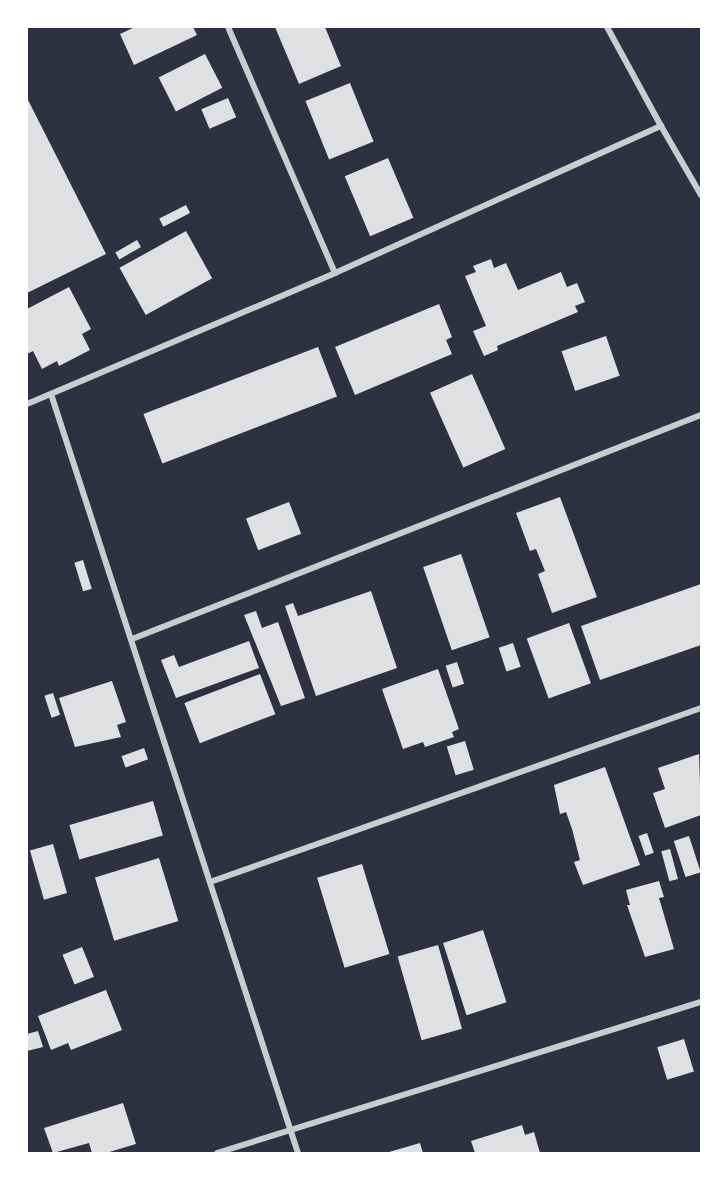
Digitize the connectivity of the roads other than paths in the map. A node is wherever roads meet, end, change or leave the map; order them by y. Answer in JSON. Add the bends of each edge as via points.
{"nodes":[{"id":1,"x":228,"y":27,"type":"edge"},
{"id":2,"x":607,"y":27,"type":"edge"},
{"id":3,"x":661,"y":126,"type":"junction"},
{"id":4,"x":701,"y":195,"type":"edge"},
{"id":5,"x":335,"y":273,"type":"junction"},
{"id":6,"x":52,"y":397,"type":"junction"},
{"id":7,"x":27,"y":404,"type":"edge"},
{"id":8,"x":701,"y":415,"type":"edge"},
{"id":9,"x":132,"y":639,"type":"junction"},
{"id":10,"x":701,"y":708,"type":"edge"},
{"id":11,"x":210,"y":882,"type":"junction"},
{"id":12,"x":701,"y":1002,"type":"edge"},
{"id":13,"x":290,"y":1129,"type":"junction"},
{"id":14,"x":218,"y":1153,"type":"edge"},
{"id":15,"x":298,"y":1153,"type":"edge"}],
"edges":[{"from":1,"to":5,"type":"street"},
{"from":2,"to":3,"type":"street"},
{"from":3,"to":4,"type":"street"},
{"from":3,"to":5,"type":"street"},
{"from":5,"to":6,"type":"street"},
{"from":6,"to":7,"type":"street"},
{"from":6,"to":9,"type":"street"},
{"from":8,"to":9,"type":"street"},
{"from":9,"to":11,"type":"street"},
{"from":10,"to":11,"type":"street"},
{"from":11,"to":13,"type":"street"},
{"from":12,"to":13,"type":"street"},
{"from":13,"to":14,"type":"street"},
{"from":13,"to":15,"type":"street"}]}
